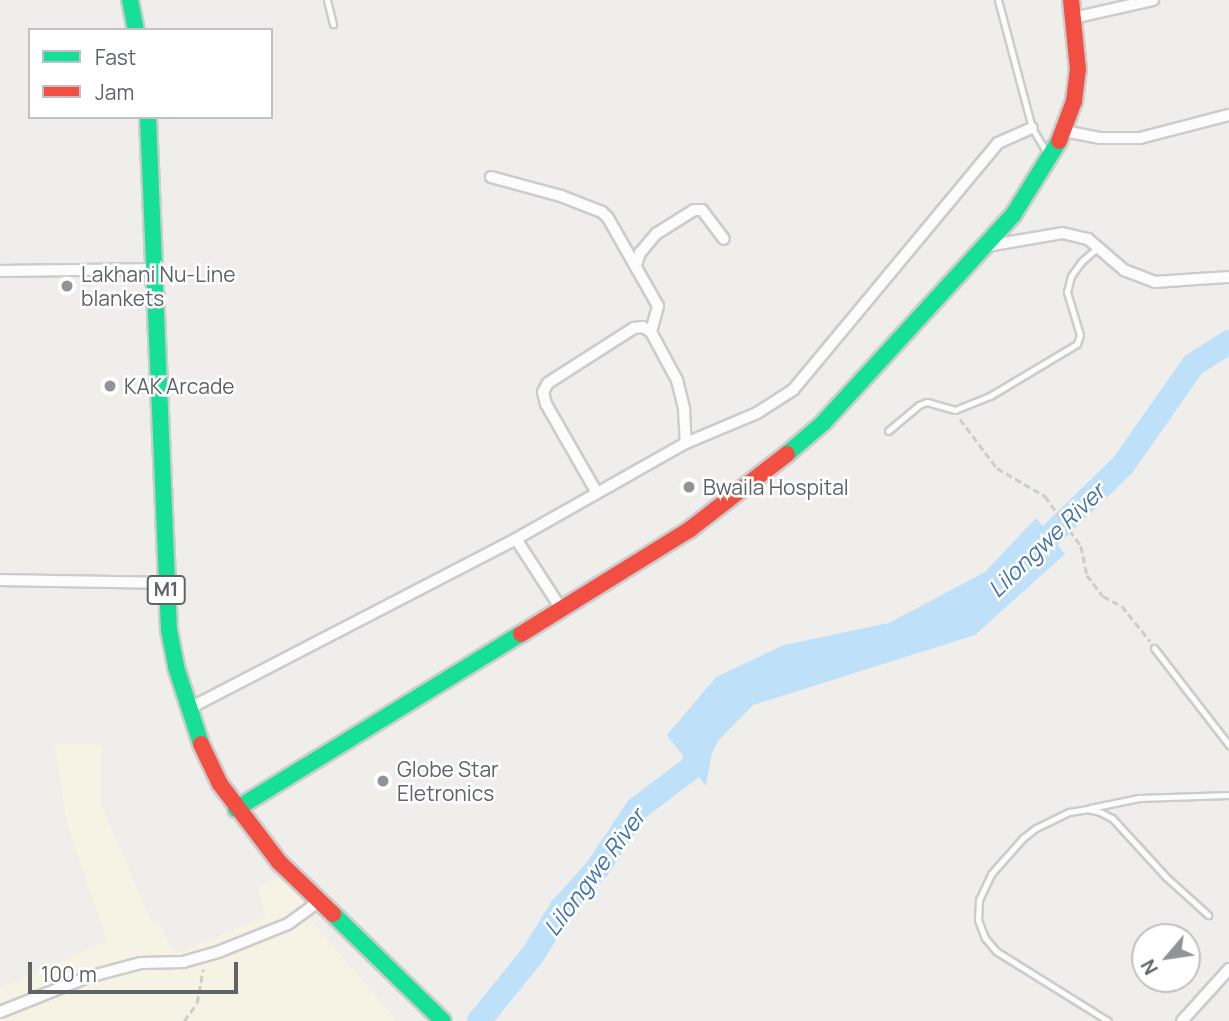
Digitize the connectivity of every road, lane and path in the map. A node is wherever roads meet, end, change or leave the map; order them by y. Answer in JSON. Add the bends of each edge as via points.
{"nodes":[{"id":1,"x":131,"y":0,"type":"edge"},
{"id":2,"x":327,"y":0,"type":"edge"},
{"id":3,"x":998,"y":0,"type":"edge"},
{"id":4,"x":1071,"y":0,"type":"edge"},
{"id":5,"x":1153,"y":0,"type":"edge"},
{"id":6,"x":1073,"y":18,"type":"junction"},
{"id":7,"x":333,"y":24,"type":"dead end"},
{"id":8,"x":136,"y":28,"type":"edge"},
{"id":9,"x":1229,"y":115,"type":"edge"},
{"id":10,"x":148,"y":119,"type":"edge"},
{"id":11,"x":1032,"y":128,"type":"junction"},
{"id":12,"x":1065,"y":131,"type":"junction"},
{"id":13,"x":1051,"y":158,"type":"junction"},
{"id":14,"x":491,"y":177,"type":"dead end"},
{"id":15,"x":724,"y":239,"type":"dead end"},
{"id":16,"x":987,"y":246,"type":"junction"},
{"id":17,"x":1099,"y":246,"type":"junction"},
{"id":18,"x":636,"y":265,"type":"junction"},
{"id":19,"x":155,"y":269,"type":"junction"},
{"id":20,"x":0,"y":271,"type":"edge"},
{"id":21,"x":1229,"y":277,"type":"edge"},
{"id":22,"x":651,"y":332,"type":"junction"},
{"id":23,"x":954,"y":410,"type":"junction"},
{"id":24,"x":888,"y":431,"type":"dead end"},
{"id":25,"x":686,"y":443,"type":"junction"},
{"id":26,"x":597,"y":494,"type":"junction"},
{"id":27,"x":516,"y":540,"type":"junction"},
{"id":28,"x":0,"y":580,"type":"edge"},
{"id":29,"x":166,"y":583,"type":"junction"},
{"id":30,"x":560,"y":607,"type":"junction"},
{"id":31,"x":1154,"y":648,"type":"joint"},
{"id":32,"x":188,"y":709,"type":"junction"},
{"id":33,"x":1229,"y":745,"type":"edge"},
{"id":34,"x":1229,"y":795,"type":"edge"},
{"id":35,"x":236,"y":808,"type":"junction"},
{"id":36,"x":1087,"y":809,"type":"junction"},
{"id":37,"x":318,"y":902,"type":"junction"},
{"id":38,"x":1208,"y":915,"type":"dead end"},
{"id":39,"x":202,"y":956,"type":"junction"},
{"id":40,"x":1229,"y":969,"type":"edge"},
{"id":41,"x":0,"y":1012,"type":"edge"},
{"id":42,"x":184,"y":1021,"type":"edge"},
{"id":43,"x":443,"y":1021,"type":"edge"},
{"id":44,"x":1108,"y":1021,"type":"edge"},
{"id":45,"x":1182,"y":1021,"type":"edge"}],
"edges":[{"from":1,"to":8,"type":"main road"},
{"from":2,"to":7,"type":"lane"},
{"from":3,"to":11,"type":"lane"},
{"from":4,"to":6,"type":"main road"},
{"from":5,"to":6,"type":"street"},
{"from":6,"to":12,"type":"main road","via":[[1077,71]]},
{"from":9,"to":12,"type":"street","via":[[1140,138],[1099,138]]},
{"from":10,"to":19,"type":"main road","number":"M1"},
{"from":11,"to":13,"type":"lane"},
{"from":11,"to":25,"type":"street","via":[[998,143],[793,390],[757,413]]},
{"from":12,"to":13,"type":"main road"},
{"from":13,"to":16,"type":"main road"},
{"from":14,"to":18,"type":"street","via":[[561,195],[602,212]]},
{"from":15,"to":18,"type":"street","via":[[702,210],[694,210],[656,234]]},
{"from":16,"to":17,"type":"street","via":[[1062,233]]},
{"from":16,"to":30,"type":"main road","via":[[800,445],[689,530]]},
{"from":17,"to":21,"type":"street","via":[[1124,270],[1154,282]]},
{"from":17,"to":23,"type":"lane","via":[[1071,276],[1067,292],[1080,335],[1077,344],[990,396]]},
{"from":18,"to":22,"type":"street","via":[[657,306]]},
{"from":19,"to":20,"type":"street"},
{"from":19,"to":29,"type":"main road","number":"M1"},
{"from":22,"to":25,"type":"street","via":[[677,380]]},
{"from":22,"to":26,"type":"street","via":[[634,328],[548,383],[543,392]]},
{"from":23,"to":24,"type":"lane","via":[[928,402]]},
{"from":23,"to":31,"type":"path","via":[[997,468],[1045,496],[1081,546],[1087,575],[1103,596],[1122,606]]},
{"from":25,"to":26,"type":"street"},
{"from":26,"to":27,"type":"street"},
{"from":27,"to":30,"type":"street"},
{"from":27,"to":32,"type":"street"},
{"from":28,"to":29,"type":"street"},
{"from":29,"to":32,"type":"main road","number":"M1","via":[[169,630]]},
{"from":30,"to":35,"type":"main road"},
{"from":31,"to":33,"type":"lane"},
{"from":32,"to":35,"type":"main road","number":"M1","via":[[207,759]]},
{"from":34,"to":36,"type":"lane","via":[[1139,798]]},
{"from":35,"to":37,"type":"main road","number":"M1"},
{"from":36,"to":38,"type":"lane","via":[[1112,818]]},
{"from":36,"to":44,"type":"lane","via":[[1052,819],[1023,838],[991,874],[979,900],[978,920],[996,951]]},
{"from":37,"to":39,"type":"street","via":[[288,924]]},
{"from":37,"to":43,"type":"main road","number":"M1"},
{"from":39,"to":41,"type":"street","via":[[183,962],[141,963],[88,977]]},
{"from":39,"to":42,"type":"path","via":[[203,980],[193,1012]]},
{"from":40,"to":45,"type":"street"}]}
